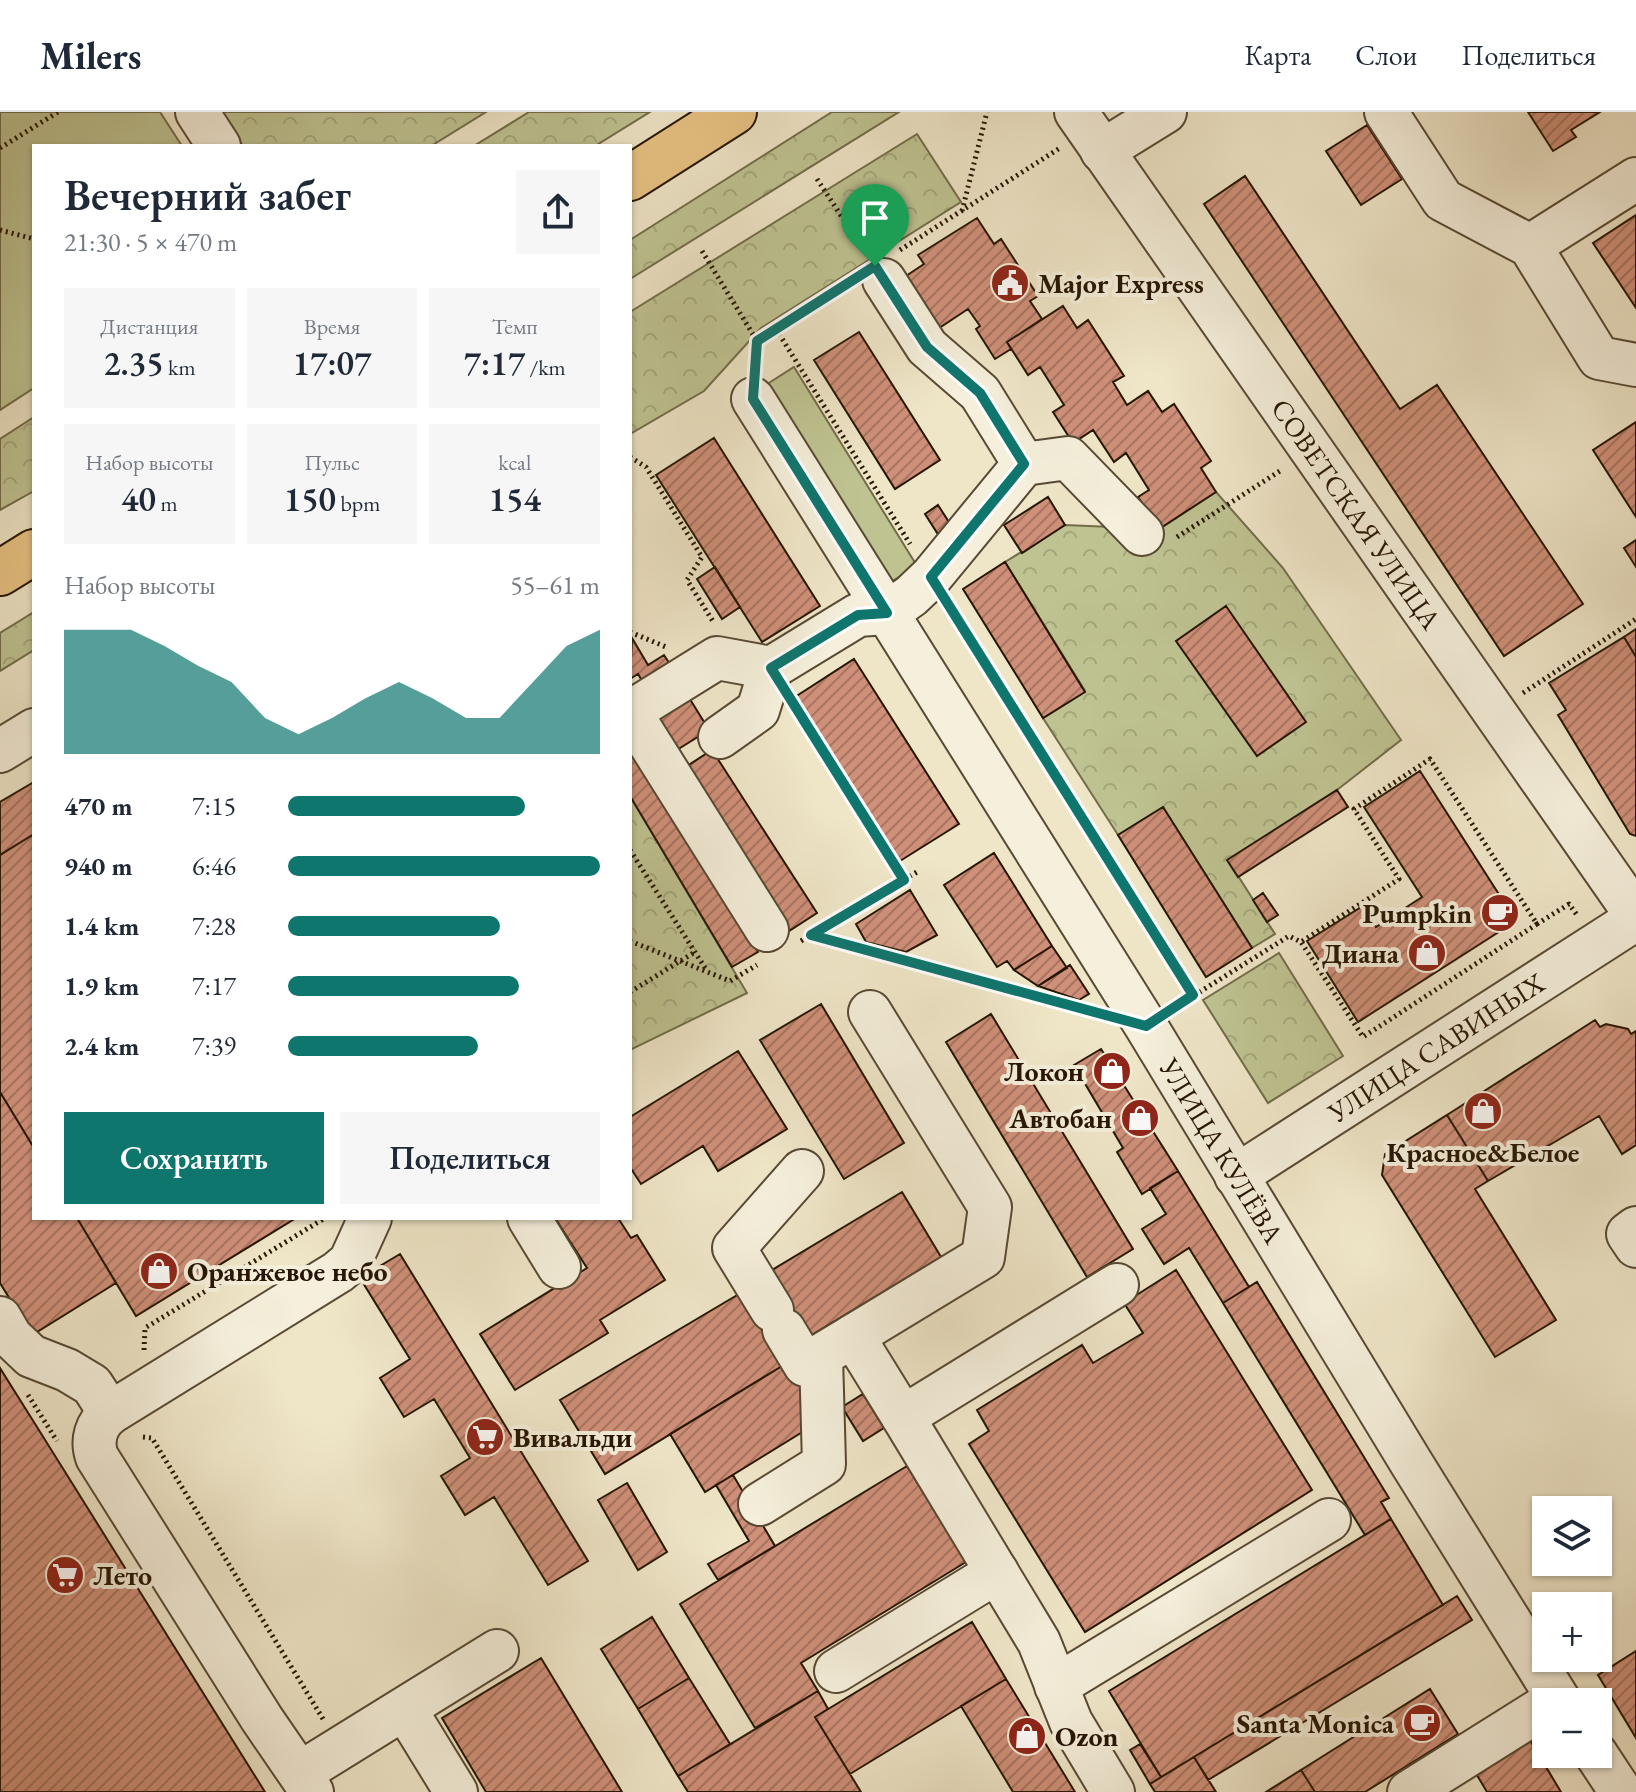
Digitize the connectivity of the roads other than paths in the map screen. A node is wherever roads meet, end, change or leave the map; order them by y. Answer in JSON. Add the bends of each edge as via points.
{"nodes":[{"id":1,"x":197,"y":112,"type":"edge"},
{"id":2,"x":734,"y":112,"type":"edge"},
{"id":3,"x":1165,"y":112,"type":"edge"},
{"id":4,"x":1386,"y":112,"type":"edge"},
{"id":5,"x":1089,"y":131,"type":"edge"},
{"id":6,"x":218,"y":144,"type":"edge"},
{"id":7,"x":632,"y":177,"type":"edge"},
{"id":8,"x":1636,"y":179,"type":"edge"},
{"id":9,"x":1530,"y":246,"type":"junction"},
{"id":10,"x":879,"y":273,"type":"road end"},
{"id":11,"x":1636,"y":365,"type":"edge"},
{"id":12,"x":753,"y":399,"type":"road end"},
{"id":13,"x":1024,"y":464,"type":"junction"},
{"id":14,"x":1142,"y":534,"type":"road end"},
{"id":15,"x":32,"y":553,"type":"edge"},
{"id":16,"x":0,"y":573,"type":"edge"},
{"id":17,"x":887,"y":613,"type":"junction"},
{"id":18,"x":771,"y":668,"type":"junction"},
{"id":19,"x":632,"y":711,"type":"edge"},
{"id":20,"x":632,"y":715,"type":"edge"},
{"id":21,"x":32,"y":731,"type":"edge"},
{"id":22,"x":720,"y":737,"type":"dead end"},
{"id":23,"x":0,"y":751,"type":"edge"},
{"id":24,"x":1636,"y":917,"type":"edge"},
{"id":25,"x":778,"y":944,"type":"road end"},
{"id":26,"x":870,"y":1012,"type":"dead end"},
{"id":27,"x":802,"y":1171,"type":"dead end"},
{"id":28,"x":1236,"y":1176,"type":"junction"},
{"id":29,"x":330,"y":1220,"type":"edge"},
{"id":30,"x":530,"y":1220,"type":"edge"},
{"id":31,"x":1636,"y":1228,"type":"edge"},
{"id":32,"x":1636,"y":1246,"type":"edge"},
{"id":33,"x":354,"y":1248,"type":"edge"},
{"id":34,"x":559,"y":1267,"type":"dead end"},
{"id":35,"x":1117,"y":1285,"type":"dead end"},
{"id":36,"x":0,"y":1318,"type":"edge"},
{"id":37,"x":837,"y":1346,"type":"junction"},
{"id":38,"x":903,"y":1417,"type":"junction"},
{"id":39,"x":124,"y":1425,"type":"junction"},
{"id":40,"x":760,"y":1504,"type":"dead end"},
{"id":41,"x":1329,"y":1520,"type":"dead end"},
{"id":42,"x":997,"y":1572,"type":"junction"},
{"id":43,"x":497,"y":1651,"type":"dead end"},
{"id":44,"x":836,"y":1671,"type":"dead end"},
{"id":45,"x":1056,"y":1686,"type":"junction"},
{"id":46,"x":1546,"y":1688,"type":"edge"},
{"id":47,"x":405,"y":1709,"type":"junction"},
{"id":48,"x":1532,"y":1716,"type":"edge"},
{"id":49,"x":1605,"y":1768,"type":"edge"},
{"id":50,"x":306,"y":1783,"type":"edge"},
{"id":51,"x":456,"y":1792,"type":"edge"},
{"id":52,"x":1113,"y":1792,"type":"edge"},
{"id":53,"x":1409,"y":1792,"type":"edge"},
{"id":54,"x":1621,"y":1792,"type":"edge"}],
"edges":[{"from":1,"to":6,"type":"street"},
{"from":2,"to":7,"type":"main road"},
{"from":3,"to":5,"type":"street"},
{"from":4,"to":9,"type":"street","via":[[1443,200]]},
{"from":5,"to":24,"type":"street","name":"СОВЕТСКАЯ УЛИЦА"},
{"from":8,"to":9,"type":"street"},
{"from":9,"to":11,"type":"street","via":[[1599,358]]},
{"from":10,"to":13,"type":"street","via":[[927,347],[980,393]]},
{"from":12,"to":17,"type":"street","name":"УЛИЦА КУЛЁВА"},
{"from":13,"to":14,"type":"street","via":[[1068,458]]},
{"from":13,"to":17,"type":"street","via":[[931,577]]},
{"from":15,"to":16,"type":"main road"},
{"from":17,"to":18,"type":"street","via":[[858,615]]},
{"from":17,"to":28,"type":"street","name":"УЛИЦА КУЛЁВА"},
{"from":18,"to":19,"type":"street","via":[[717,658]]},
{"from":18,"to":22,"type":"street","via":[[758,710]]},
{"from":20,"to":25,"type":"street"},
{"from":21,"to":23,"type":"street"},
{"from":24,"to":28,"type":"street","name":"УЛИЦА САВИНЫХ"},
{"from":26,"to":37,"type":"street","via":[[990,1207],[983,1257]]},
{"from":27,"to":37,"type":"street","via":[[734,1248],[805,1365]]},
{"from":28,"to":46,"type":"street","name":"УЛИЦА КУЛЁВА"},
{"from":29,"to":33,"type":"street"},
{"from":30,"to":34,"type":"street"},
{"from":31,"to":32,"type":"street","via":[[1628,1234]]},
{"from":33,"to":39,"type":"street"},
{"from":35,"to":38,"type":"street"},
{"from":36,"to":39,"type":"street","via":[[31,1356],[92,1385]]},
{"from":37,"to":38,"type":"street"},
{"from":37,"to":40,"type":"street","via":[[824,1464]]},
{"from":38,"to":42,"type":"street"},
{"from":39,"to":50,"type":"street","via":[[102,1419],[96,1431],[97,1457]]},
{"from":41,"to":45,"type":"street"},
{"from":42,"to":44,"type":"street"},
{"from":42,"to":45,"type":"street","via":[[1039,1642]]},
{"from":43,"to":47,"type":"street"},
{"from":45,"to":52,"type":"street"},
{"from":47,"to":50,"type":"street"},
{"from":47,"to":51,"type":"street"},
{"from":48,"to":53,"type":"street"},
{"from":49,"to":54,"type":"street"}]}
